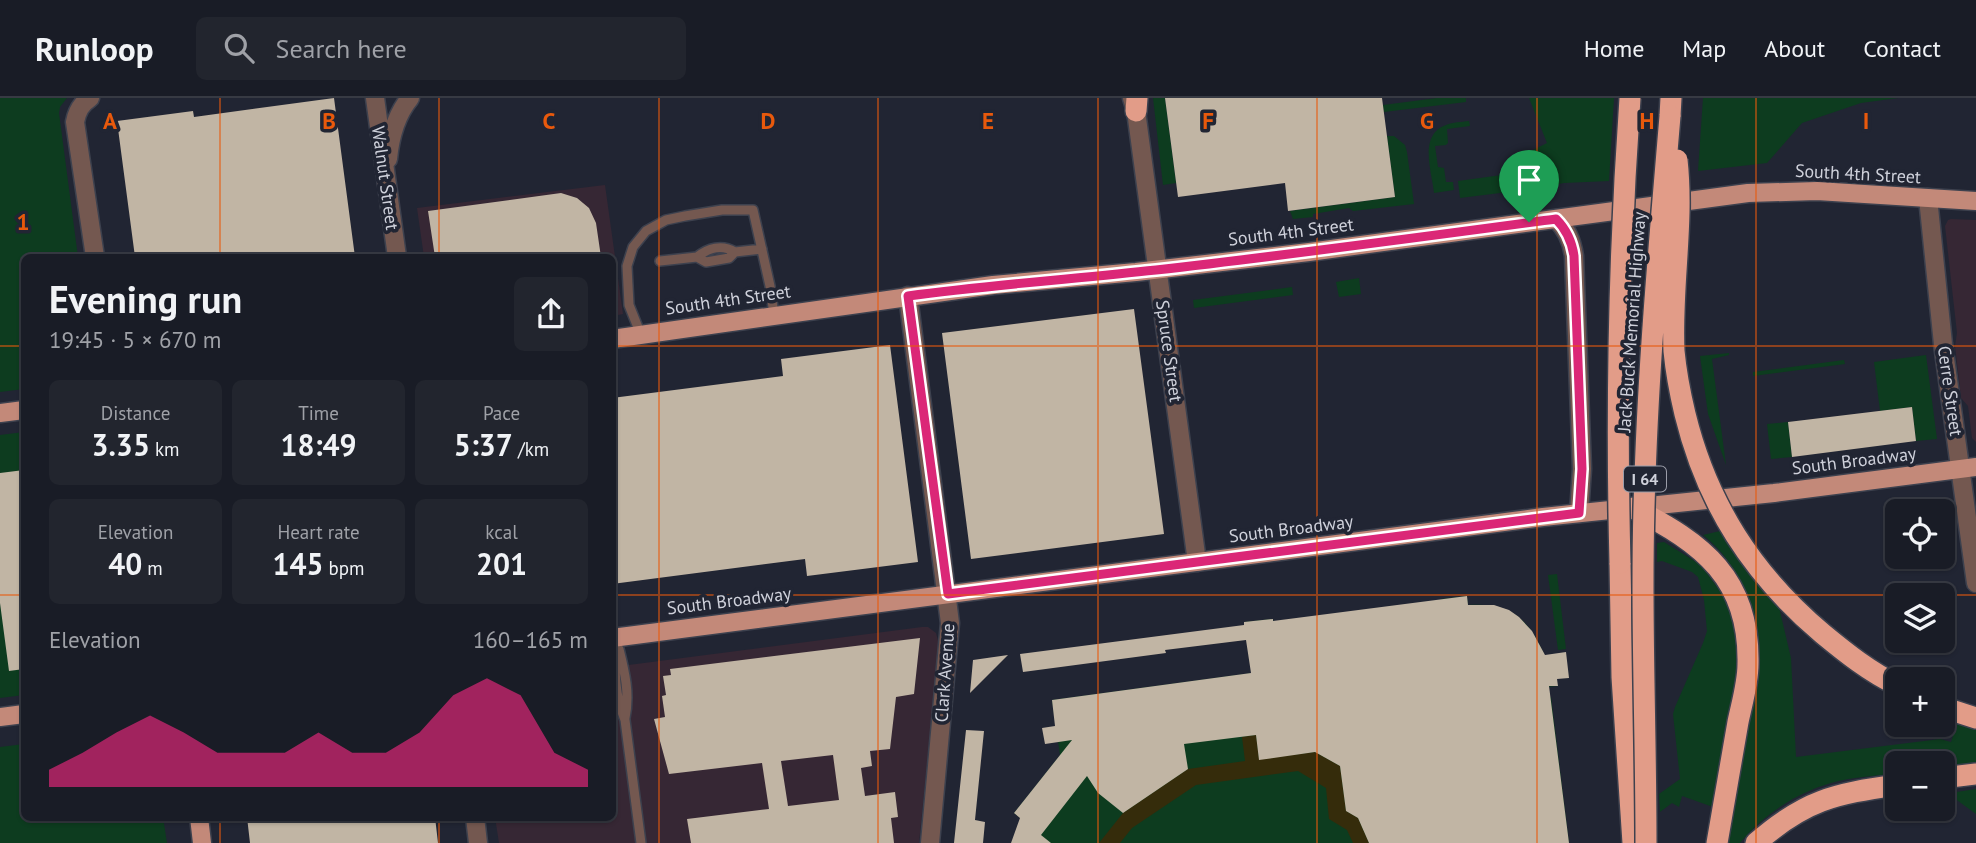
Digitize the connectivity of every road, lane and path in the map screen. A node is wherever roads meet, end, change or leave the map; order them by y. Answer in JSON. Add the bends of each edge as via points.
{"nodes":[{"id":1,"x":90,"y":98,"type":"edge"},
{"id":2,"x":374,"y":98,"type":"edge"},
{"id":3,"x":410,"y":98,"type":"edge"},
{"id":4,"x":1630,"y":98,"type":"edge"},
{"id":5,"x":1135,"y":102,"type":"edge"},
{"id":6,"x":1670,"y":107,"type":"edge"},
{"id":7,"x":386,"y":180,"type":"junction"},
{"id":8,"x":1928,"y":198,"type":"junction"},
{"id":9,"x":1976,"y":201,"type":"edge"},
{"id":10,"x":1556,"y":219,"type":"junction"},
{"id":11,"x":762,"y":248,"type":"junction"},
{"id":12,"x":95,"y":254,"type":"edge"},
{"id":13,"x":397,"y":254,"type":"edge"},
{"id":14,"x":660,"y":261,"type":"dead end"},
{"id":15,"x":1157,"y":270,"type":"junction"},
{"id":16,"x":908,"y":296,"type":"junction"},
{"id":17,"x":774,"y":314,"type":"junction"},
{"id":18,"x":641,"y":335,"type":"junction"},
{"id":19,"x":616,"y":338,"type":"edge"},
{"id":20,"x":21,"y":410,"type":"edge"},
{"id":21,"x":0,"y":413,"type":"edge"},
{"id":22,"x":1968,"y":468,"type":"edge"},
{"id":23,"x":1633,"y":508,"type":"junction"},
{"id":24,"x":1579,"y":513,"type":"junction"},
{"id":25,"x":1197,"y":562,"type":"junction"},
{"id":26,"x":1976,"y":583,"type":"edge"},
{"id":27,"x":948,"y":594,"type":"junction"},
{"id":28,"x":616,"y":638,"type":"edge"},
{"id":29,"x":1885,"y":678,"type":"edge"},
{"id":30,"x":616,"y":689,"type":"edge"},
{"id":31,"x":21,"y":714,"type":"edge"},
{"id":32,"x":0,"y":717,"type":"edge"},
{"id":33,"x":1976,"y":774,"type":"edge"},
{"id":34,"x":1955,"y":776,"type":"edge"},
{"id":35,"x":1885,"y":787,"type":"edge"},
{"id":36,"x":199,"y":821,"type":"edge"},
{"id":37,"x":475,"y":821,"type":"edge"},
{"id":38,"x":202,"y":843,"type":"edge"},
{"id":39,"x":478,"y":843,"type":"edge"},
{"id":40,"x":641,"y":843,"type":"edge"},
{"id":41,"x":930,"y":843,"type":"edge"},
{"id":42,"x":1633,"y":843,"type":"edge"},
{"id":43,"x":1646,"y":843,"type":"edge"},
{"id":44,"x":1717,"y":843,"type":"edge"},
{"id":45,"x":1756,"y":843,"type":"edge"}],
"edges":[{"from":1,"to":12,"type":"street","via":[[76,112],[75,122]]},
{"from":2,"to":7,"type":"street","name":"Walnut Street"},
{"from":3,"to":7,"type":"street","via":[[398,116]]},
{"from":4,"to":42,"type":"highway","name":"Jack Buck Memorial Highway","number":"I 64","bridge":true,"via":[[1618,486],[1623,690]]},
{"from":5,"to":15,"type":"street","name":"Spruce Street"},
{"from":6,"to":29,"type":"highway","bridge":true,"via":[[1679,195],[1675,355],[1683,406],[1703,473],[1737,540],[1777,591],[1837,645]]},
{"from":6,"to":43,"type":"highway","name":"Jack Buck Memorial Highway","number":"I 64","bridge":true,"via":[[1645,479]]},
{"from":7,"to":13,"type":"street","name":"Walnut Street"},
{"from":8,"to":9,"type":"main road","name":"South 4th Street"},
{"from":8,"to":10,"type":"main road","name":"South 4th Street","via":[[1790,191]]},
{"from":8,"to":22,"type":"street","name":"Cerre Street","via":[[1942,333]]},
{"from":10,"to":15,"type":"main road","name":"South 4th Street"},
{"from":10,"to":24,"type":"street","via":[[1574,256],[1582,469]]},
{"from":11,"to":14,"type":"lane","via":[[735,252],[726,247],[706,250],[697,257]]},
{"from":11,"to":17,"type":"lane"},
{"from":11,"to":18,"type":"lane","via":[[753,210],[685,216],[646,231],[633,247],[627,266],[629,305]]},
{"from":15,"to":16,"type":"main road","name":"South 4th Street"},
{"from":15,"to":25,"type":"street","name":"Spruce Street"},
{"from":16,"to":17,"type":"main road","name":"South 4th Street"},
{"from":16,"to":27,"type":"street","name":"Clark Avenue"},
{"from":17,"to":18,"type":"main road","name":"South 4th Street"},
{"from":18,"to":19,"type":"main road","name":"South 4th Street"},
{"from":20,"to":21,"type":"main road"},
{"from":22,"to":23,"type":"main road","name":"South Broadway"},
{"from":22,"to":26,"type":"street","name":"Cerre Street"},
{"from":23,"to":24,"type":"main road","name":"South Broadway"},
{"from":23,"to":44,"type":"highway","via":[[1707,554],[1740,603],[1748,634],[1748,667]]},
{"from":24,"to":25,"type":"main road","name":"South Broadway"},
{"from":25,"to":27,"type":"main road","name":"South Broadway"},
{"from":27,"to":28,"type":"main road","name":"South Broadway"},
{"from":27,"to":41,"type":"street","name":"Clark Avenue","via":[[950,637]]},
{"from":30,"to":40,"type":"lane","via":[[625,720]]},
{"from":31,"to":32,"type":"main road"},
{"from":33,"to":34,"type":"highway"},
{"from":35,"to":45,"type":"highway","via":[[1829,797],[1808,806]]},
{"from":36,"to":38,"type":"main road"},
{"from":37,"to":39,"type":"street"}]}
